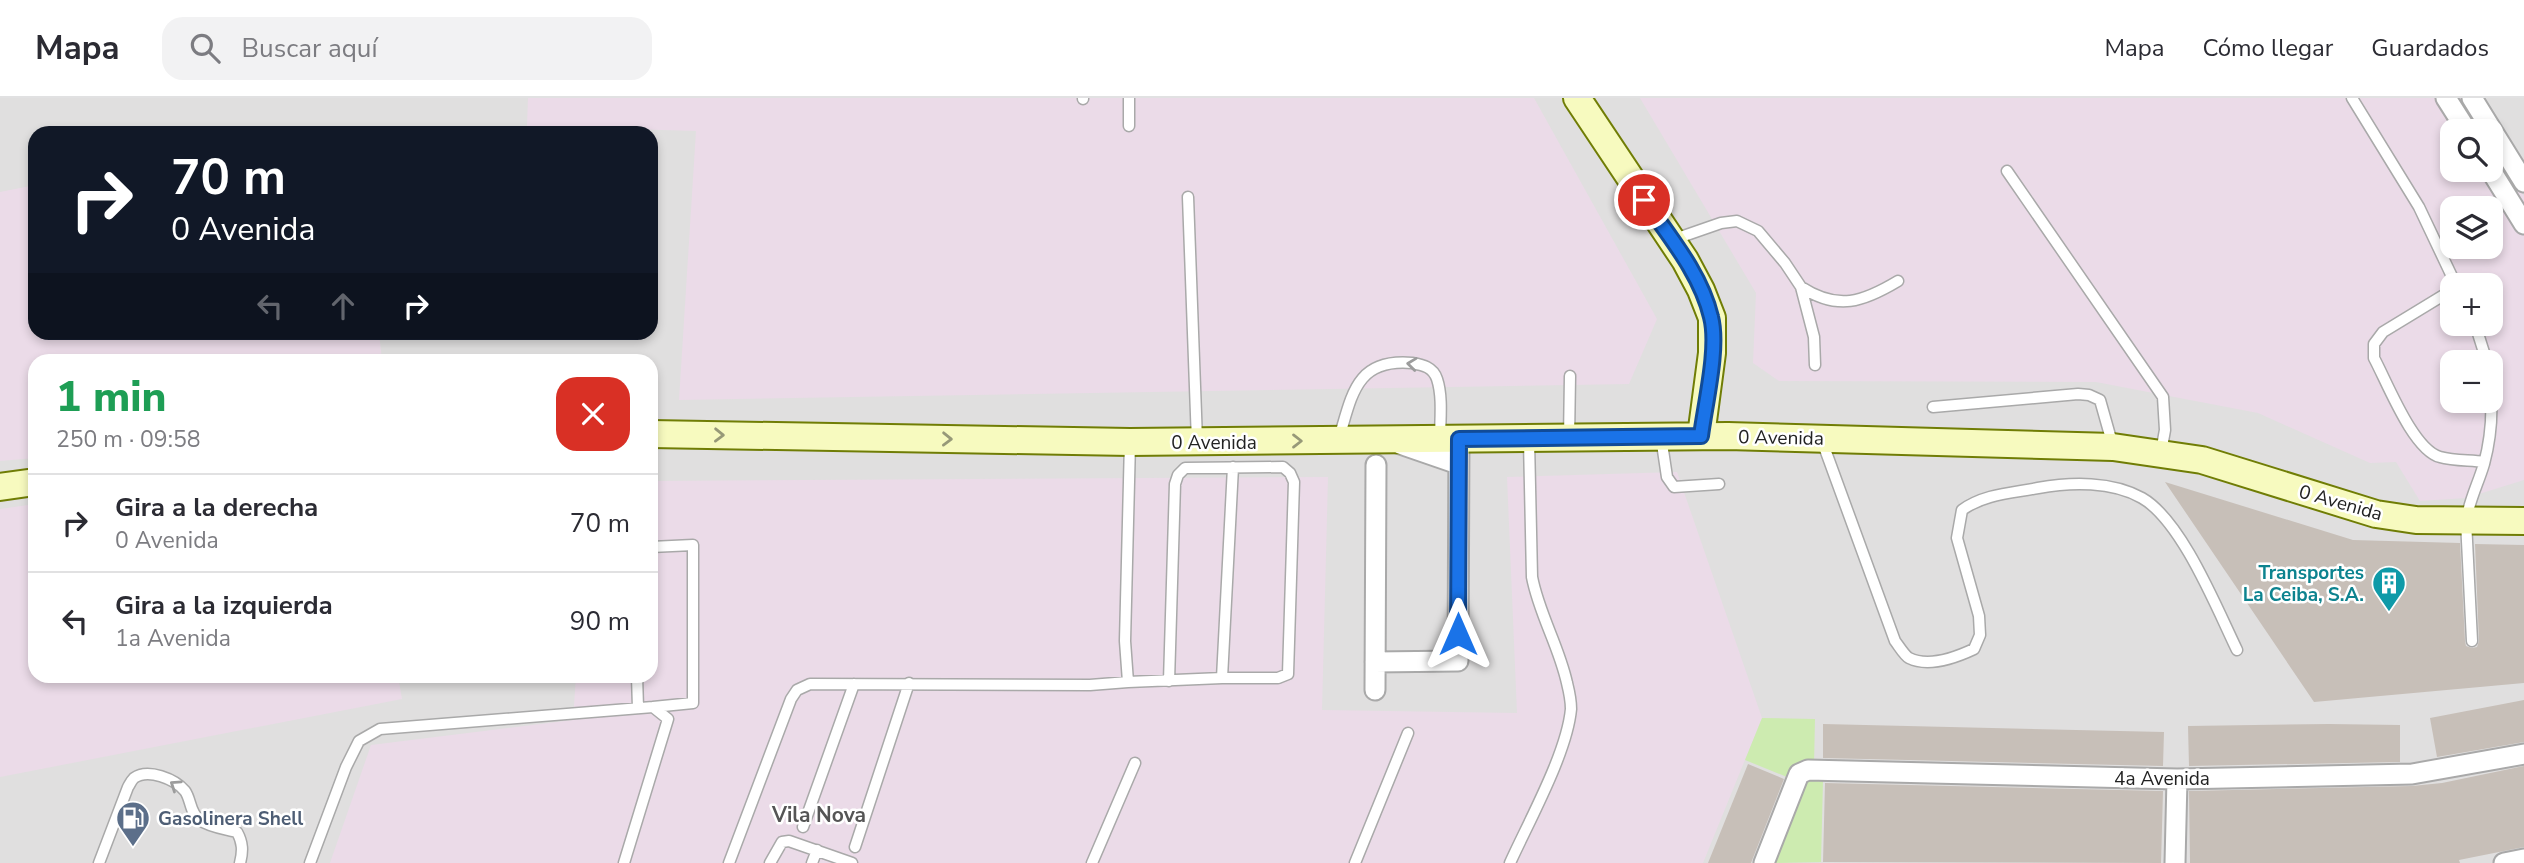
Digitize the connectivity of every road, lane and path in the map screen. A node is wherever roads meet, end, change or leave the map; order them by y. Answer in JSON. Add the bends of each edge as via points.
{"nodes":[{"id":1,"x":1129,"y":98,"type":"edge"},
{"id":2,"x":1577,"y":98,"type":"edge"},
{"id":3,"x":2352,"y":98,"type":"edge"},
{"id":4,"x":2446,"y":98,"type":"edge"},
{"id":5,"x":2472,"y":98,"type":"edge"},
{"id":6,"x":2459,"y":119,"type":"edge"},
{"id":7,"x":1129,"y":126,"type":"dead end"},
{"id":8,"x":2007,"y":171,"type":"dead end"},
{"id":9,"x":2498,"y":182,"type":"edge"},
{"id":10,"x":2524,"y":182,"type":"edge"},
{"id":11,"x":1188,"y":197,"type":"dead end"},
{"id":12,"x":2524,"y":223,"type":"edge"},
{"id":13,"x":1671,"y":240,"type":"junction"},
{"id":14,"x":2450,"y":273,"type":"edge"},
{"id":15,"x":1898,"y":281,"type":"dead end"},
{"id":16,"x":1801,"y":287,"type":"junction"},
{"id":17,"x":2440,"y":297,"type":"edge"},
{"id":18,"x":1815,"y":365,"type":"dead end"},
{"id":19,"x":1570,"y":376,"type":"dead end"},
{"id":20,"x":1933,"y":407,"type":"dead end"},
{"id":21,"x":2491,"y":413,"type":"edge"},
{"id":22,"x":658,"y":434,"type":"edge"},
{"id":23,"x":1701,"y":436,"type":"junction"},
{"id":24,"x":1661,"y":437,"type":"junction"},
{"id":25,"x":1821,"y":437,"type":"junction"},
{"id":26,"x":1569,"y":438,"type":"junction"},
{"id":27,"x":1529,"y":439,"type":"junction"},
{"id":28,"x":1338,"y":441,"type":"junction"},
{"id":29,"x":1130,"y":442,"type":"junction"},
{"id":30,"x":1197,"y":442,"type":"junction"},
{"id":31,"x":2113,"y":447,"type":"junction"},
{"id":32,"x":1452,"y":448,"type":"junction"},
{"id":33,"x":2161,"y":452,"type":"junction"},
{"id":34,"x":2484,"y":462,"type":"junction"},
{"id":35,"x":1377,"y":465,"type":"dead end"},
{"id":36,"x":1233,"y":467,"type":"junction"},
{"id":37,"x":28,"y":483,"type":"edge"},
{"id":38,"x":1719,"y":484,"type":"dead end"},
{"id":39,"x":0,"y":487,"type":"edge"},
{"id":40,"x":2524,"y":521,"type":"edge"},
{"id":41,"x":2466,"y":522,"type":"junction"},
{"id":42,"x":658,"y":547,"type":"edge"},
{"id":43,"x":2472,"y":641,"type":"dead end"},
{"id":44,"x":2238,"y":650,"type":"dead end"},
{"id":45,"x":1375,"y":662,"type":"junction"},
{"id":46,"x":1222,"y":678,"type":"junction"},
{"id":47,"x":1169,"y":681,"type":"junction"},
{"id":48,"x":1128,"y":682,"type":"junction"},
{"id":49,"x":637,"y":683,"type":"edge"},
{"id":50,"x":909,"y":683,"type":"junction"},
{"id":51,"x":854,"y":684,"type":"junction"},
{"id":52,"x":1375,"y":690,"type":"dead end"},
{"id":53,"x":653,"y":707,"type":"junction"},
{"id":54,"x":638,"y":708,"type":"junction"},
{"id":55,"x":1408,"y":733,"type":"dead end"},
{"id":56,"x":2524,"y":754,"type":"edge"},
{"id":57,"x":1135,"y":763,"type":"dead end"},
{"id":58,"x":2176,"y":779,"type":"junction"},
{"id":59,"x":803,"y":827,"type":"dead end"},
{"id":60,"x":855,"y":847,"type":"dead end"},
{"id":61,"x":817,"y":850,"type":"junction"},
{"id":62,"x":2524,"y":859,"type":"edge"},
{"id":63,"x":99,"y":863,"type":"edge"},
{"id":64,"x":240,"y":863,"type":"edge"},
{"id":65,"x":310,"y":863,"type":"edge"},
{"id":66,"x":624,"y":863,"type":"edge"},
{"id":67,"x":729,"y":863,"type":"edge"},
{"id":68,"x":771,"y":863,"type":"edge"},
{"id":69,"x":812,"y":863,"type":"edge"},
{"id":70,"x":852,"y":863,"type":"edge"},
{"id":71,"x":1092,"y":863,"type":"edge"},
{"id":72,"x":1355,"y":863,"type":"edge"},
{"id":73,"x":1510,"y":863,"type":"edge"},
{"id":74,"x":1764,"y":863,"type":"edge"},
{"id":75,"x":2175,"y":863,"type":"edge"},
{"id":76,"x":2504,"y":863,"type":"edge"}],
"edges":[{"from":1,"to":7,"type":"lane"},
{"from":2,"to":13,"type":"street"},
{"from":3,"to":14,"type":"lane","via":[[2419,207]]},
{"from":4,"to":6,"type":"street"},
{"from":5,"to":10,"type":"street"},
{"from":8,"to":33,"type":"lane","via":[[2163,397]]},
{"from":9,"to":12,"type":"street"},
{"from":11,"to":30,"type":"lane"},
{"from":13,"to":16,"type":"lane","via":[[1737,221],[1758,231]]},
{"from":13,"to":23,"type":"street","via":[[1712,318]]},
{"from":15,"to":16,"type":"lane","via":[[1860,300],[1838,302],[1818,298]]},
{"from":16,"to":18,"type":"lane","via":[[1814,337]]},
{"from":17,"to":34,"type":"lane","via":[[2383,332],[2374,344],[2374,358],[2424,448],[2438,457]]},
{"from":19,"to":26,"type":"lane"},
{"from":20,"to":31,"type":"lane","via":[[2089,395],[2100,400]]},
{"from":21,"to":34,"type":"lane"},
{"from":22,"to":29,"type":"street","name":"0 Avenida","one_way":true},
{"from":23,"to":24,"type":"street","name":"0 Avenida"},
{"from":23,"to":25,"type":"street","name":"0 Avenida"},
{"from":24,"to":26,"type":"street","name":"0 Avenida"},
{"from":24,"to":38,"type":"lane","via":[[1667,477],[1674,487]]},
{"from":25,"to":31,"type":"street","name":"0 Avenida"},
{"from":25,"to":44,"type":"lane","via":[[1895,641],[1909,658],[1930,662],[1956,658],[1974,649],[1980,635],[1957,538],[1962,510],[1991,496],[2058,484],[2121,489],[2144,499],[2162,515],[2184,545]]},
{"from":26,"to":27,"type":"street","name":"0 Avenida"},
{"from":27,"to":32,"type":"street","name":"0 Avenida"},
{"from":27,"to":73,"type":"lane","via":[[1535,597],[1571,706],[1562,743]]},
{"from":30,"to":28,"type":"street","name":"0 Avenida","one_way":true},
{"from":28,"to":32,"type":"street","name":"0 Avenida","via":[[1389,440]]},
{"from":32,"to":28,"type":"lane","one_way":true,"via":[[1437,379],[1430,368],[1420,364],[1390,363],[1369,370],[1359,381]]},
{"from":29,"to":30,"type":"street","name":"0 Avenida"},
{"from":29,"to":48,"type":"lane"},
{"from":31,"to":33,"type":"street","name":"0 Avenida"},
{"from":32,"to":45,"type":"street","via":[[1458,661]]},
{"from":33,"to":41,"type":"street","name":"0 Avenida","via":[[2238,470],[2375,514]]},
{"from":34,"to":41,"type":"lane"},
{"from":35,"to":45,"type":"street"},
{"from":36,"to":46,"type":"lane"},
{"from":36,"to":46,"type":"lane","via":[[1283,467],[1294,482],[1287,674]]},
{"from":36,"to":47,"type":"lane","via":[[1185,468],[1175,484]]},
{"from":37,"to":39,"type":"street"},
{"from":40,"to":41,"type":"street","name":"0 Avenida"},
{"from":41,"to":43,"type":"lane"},
{"from":42,"to":53,"type":"lane","via":[[693,545],[693,703]]},
{"from":45,"to":52,"type":"street"},
{"from":46,"to":47,"type":"lane"},
{"from":47,"to":48,"type":"lane"},
{"from":48,"to":50,"type":"lane"},
{"from":49,"to":54,"type":"lane"},
{"from":50,"to":51,"type":"lane"},
{"from":50,"to":60,"type":"lane"},
{"from":51,"to":59,"type":"lane"},
{"from":51,"to":67,"type":"lane","via":[[810,684],[797,690]]},
{"from":53,"to":54,"type":"lane"},
{"from":53,"to":66,"type":"lane","via":[[668,719]]},
{"from":54,"to":65,"type":"lane","via":[[380,729],[359,741],[345,766]]},
{"from":55,"to":72,"type":"lane"},
{"from":56,"to":58,"type":"street","name":"4a Avenida","via":[[2412,774]]},
{"from":57,"to":71,"type":"lane"},
{"from":58,"to":74,"type":"street","name":"4a Avenida","via":[[1808,770],[1799,774]]},
{"from":58,"to":75,"type":"street"},
{"from":61,"to":68,"type":"lane","via":[[782,842]]},
{"from":61,"to":69,"type":"lane"},
{"from":61,"to":70,"type":"lane"},
{"from":62,"to":76,"type":"street"},
{"from":64,"to":63,"type":"lane","one_way":true,"via":[[242,842],[237,832],[200,821],[179,785],[157,775],[135,777],[128,787]]}]}
